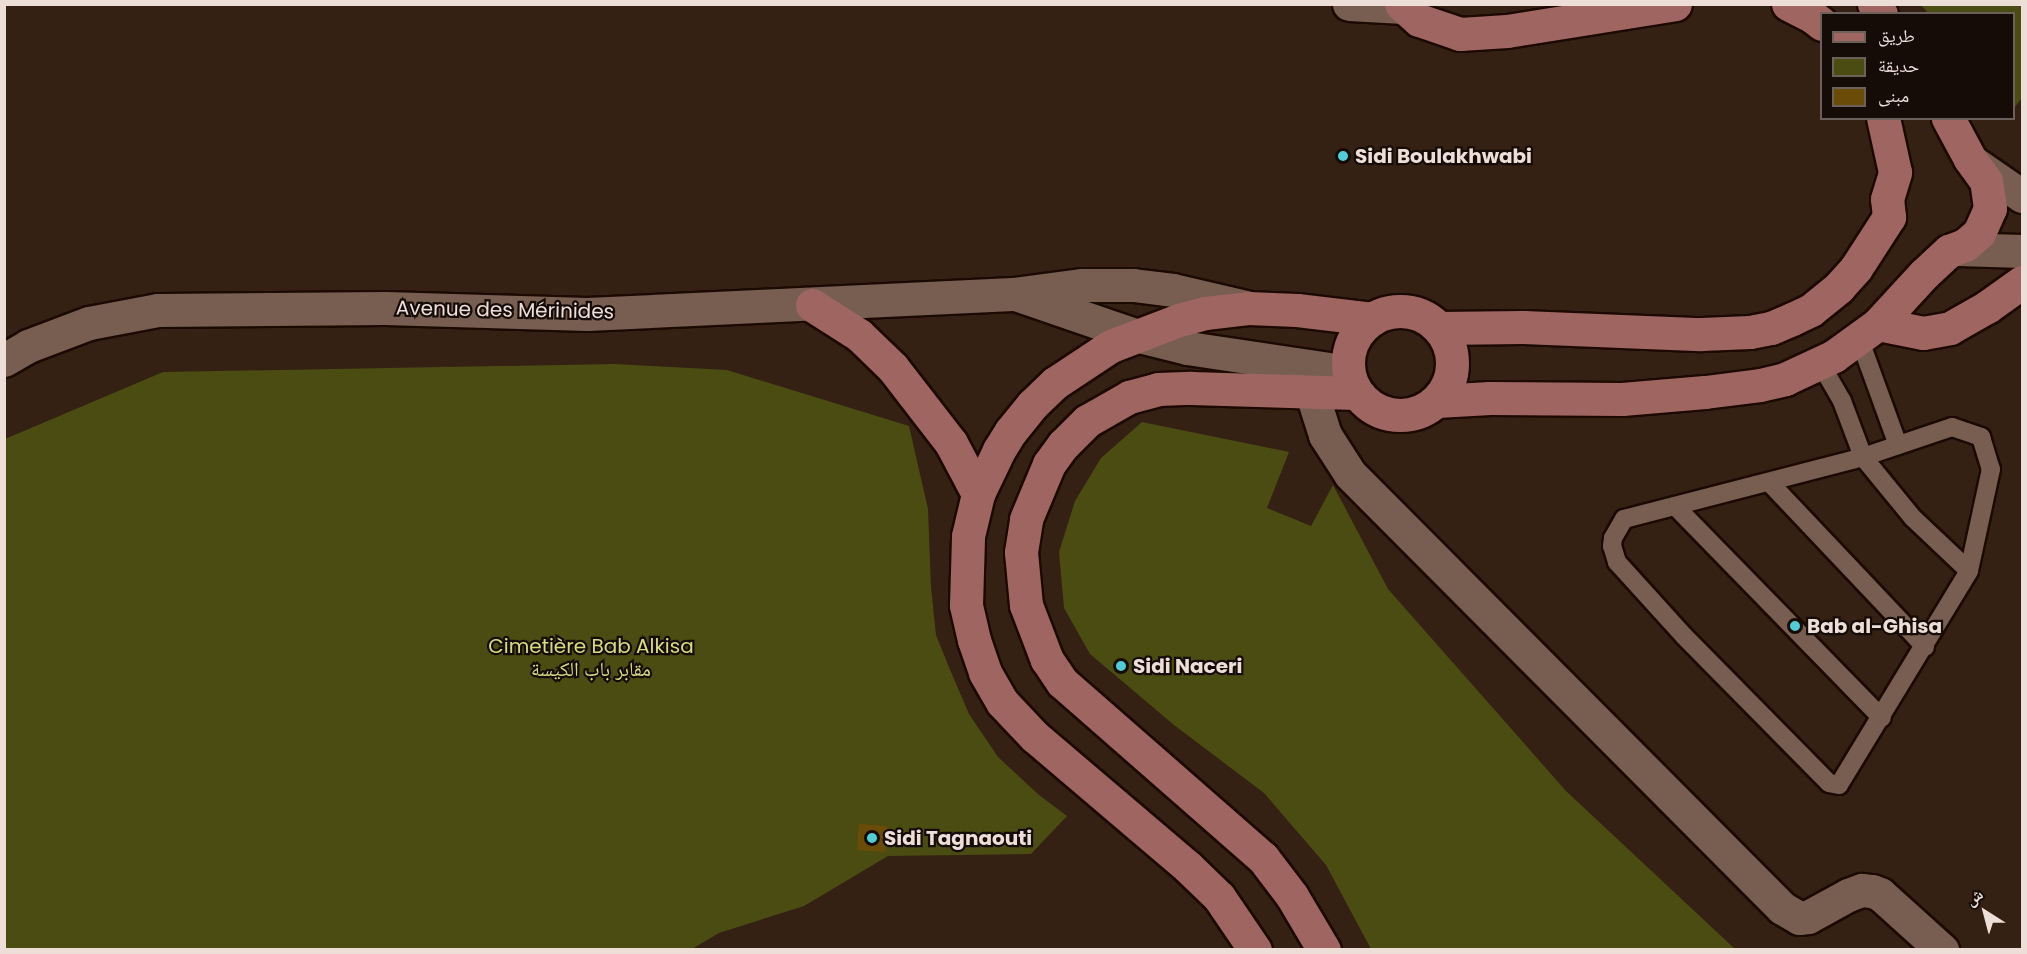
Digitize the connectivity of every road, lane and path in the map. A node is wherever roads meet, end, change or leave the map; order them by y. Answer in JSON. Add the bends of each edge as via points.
{"nodes":[{"id":1,"x":1348,"y":4,"type":"edge"},
{"id":2,"x":1675,"y":4,"type":"edge"},
{"id":3,"x":1788,"y":4,"type":"edge"},
{"id":4,"x":1402,"y":6,"type":"edge"},
{"id":5,"x":1820,"y":23,"type":"edge"},
{"id":6,"x":1883,"y":120,"type":"edge"},
{"id":7,"x":1949,"y":120,"type":"edge"},
{"id":8,"x":1974,"y":162,"type":"junction"},
{"id":9,"x":2022,"y":196,"type":"edge"},
{"id":10,"x":1953,"y":250,"type":"junction"},
{"id":11,"x":2022,"y":251,"type":"edge"},
{"id":12,"x":2022,"y":282,"type":"edge"},
{"id":13,"x":1013,"y":294,"type":"junction"},
{"id":14,"x":813,"y":305,"type":"junction"},
{"id":15,"x":1248,"y":308,"type":"junction"},
{"id":16,"x":1372,"y":319,"type":"junction"},
{"id":17,"x":1439,"y":328,"type":"junction"},
{"id":18,"x":1869,"y":331,"type":"junction"},
{"id":19,"x":1135,"y":335,"type":"junction"},
{"id":20,"x":4,"y":360,"type":"edge"},
{"id":21,"x":1820,"y":363,"type":"junction"},
{"id":22,"x":1352,"y":382,"type":"junction"},
{"id":23,"x":1311,"y":391,"type":"junction"},
{"id":24,"x":1436,"y":401,"type":"junction"},
{"id":25,"x":1898,"y":445,"type":"junction"},
{"id":26,"x":1863,"y":457,"type":"junction"},
{"id":27,"x":1769,"y":482,"type":"junction"},
{"id":28,"x":978,"y":494,"type":"junction"},
{"id":29,"x":1675,"y":506,"type":"junction"},
{"id":30,"x":1969,"y":572,"type":"junction"},
{"id":31,"x":1925,"y":647,"type":"junction"},
{"id":32,"x":1882,"y":718,"type":"junction"},
{"id":33,"x":1255,"y":950,"type":"edge"},
{"id":34,"x":1324,"y":950,"type":"edge"},
{"id":35,"x":1942,"y":950,"type":"edge"}],
"edges":[{"from":1,"to":4,"type":"main road"},
{"from":2,"to":4,"type":"main road","via":[[1468,34],[1429,24]]},
{"from":3,"to":5,"type":"main road"},
{"from":6,"to":17,"type":"main road","via":[[1895,172],[1887,198],[1889,217],[1856,268],[1811,310],[1771,328],[1750,332]]},
{"from":7,"to":8,"type":"main road"},
{"from":8,"to":9,"type":"main road"},
{"from":8,"to":10,"type":"main road","via":[[1986,181],[1990,208],[1979,233]]},
{"from":10,"to":11,"type":"main road"},
{"from":10,"to":18,"type":"main road"},
{"from":12,"to":18,"type":"main road","via":[[1950,328],[1923,333]]},
{"from":13,"to":14,"type":"main road","name":"Avenue des Mérinides"},
{"from":13,"to":15,"type":"main road","name":"Avenue des Mérinides","via":[[1082,285],[1133,285]]},
{"from":13,"to":19,"type":"main road"},
{"from":14,"to":20,"type":"main road","name":"Avenue des Mérinides","via":[[587,314],[386,308],[158,310],[89,323],[28,346]]},
{"from":14,"to":28,"type":"main road","via":[[859,335],[893,368],[951,443]]},
{"from":15,"to":16,"type":"main road"},
{"from":15,"to":19,"type":"main road","via":[[1206,313]]},
{"from":16,"to":17,"type":"main road","via":[[1402,311],[1422,315]]},
{"from":16,"to":22,"type":"main road","via":[[1352,342]]},
{"from":17,"to":24,"type":"main road","via":[[1450,345],[1453,365],[1448,384]]},
{"from":18,"to":21,"type":"main road"},
{"from":18,"to":25,"type":"lane"},
{"from":19,"to":22,"type":"main road"},
{"from":19,"to":28,"type":"main road","via":[[1088,359],[1032,405],[999,450]]},
{"from":21,"to":24,"type":"main road","via":[[1785,379],[1705,392],[1622,399]]},
{"from":21,"to":26,"type":"lane","via":[[1842,401]]},
{"from":22,"to":23,"type":"main road"},
{"from":22,"to":24,"type":"main road","via":[[1371,407],[1399,415]]},
{"from":23,"to":34,"type":"main road","via":[[1158,389],[1106,408],[1087,421],[1049,464],[1026,519],[1021,552],[1026,605],[1047,660],[1062,682],[1263,858],[1292,896]]},
{"from":23,"to":35,"type":"main road","via":[[1325,435],[1350,474],[1782,908],[1808,918],[1848,895],[1872,891]]},
{"from":25,"to":26,"type":"lane"},
{"from":25,"to":30,"type":"lane","via":[[1952,427],[1980,437],[1991,469]]},
{"from":26,"to":27,"type":"lane"},
{"from":26,"to":30,"type":"lane","via":[[1913,518]]},
{"from":27,"to":29,"type":"lane"},
{"from":27,"to":31,"type":"lane"},
{"from":28,"to":33,"type":"main road","via":[[968,536],[966,605],[985,672],[1002,702],[1035,737],[1211,890]]},
{"from":29,"to":32,"type":"lane"},
{"from":29,"to":32,"type":"lane","via":[[1624,519],[1613,538],[1617,562],[1814,770],[1829,783],[1839,785]]},
{"from":30,"to":31,"type":"lane"},
{"from":31,"to":32,"type":"lane"}]}
